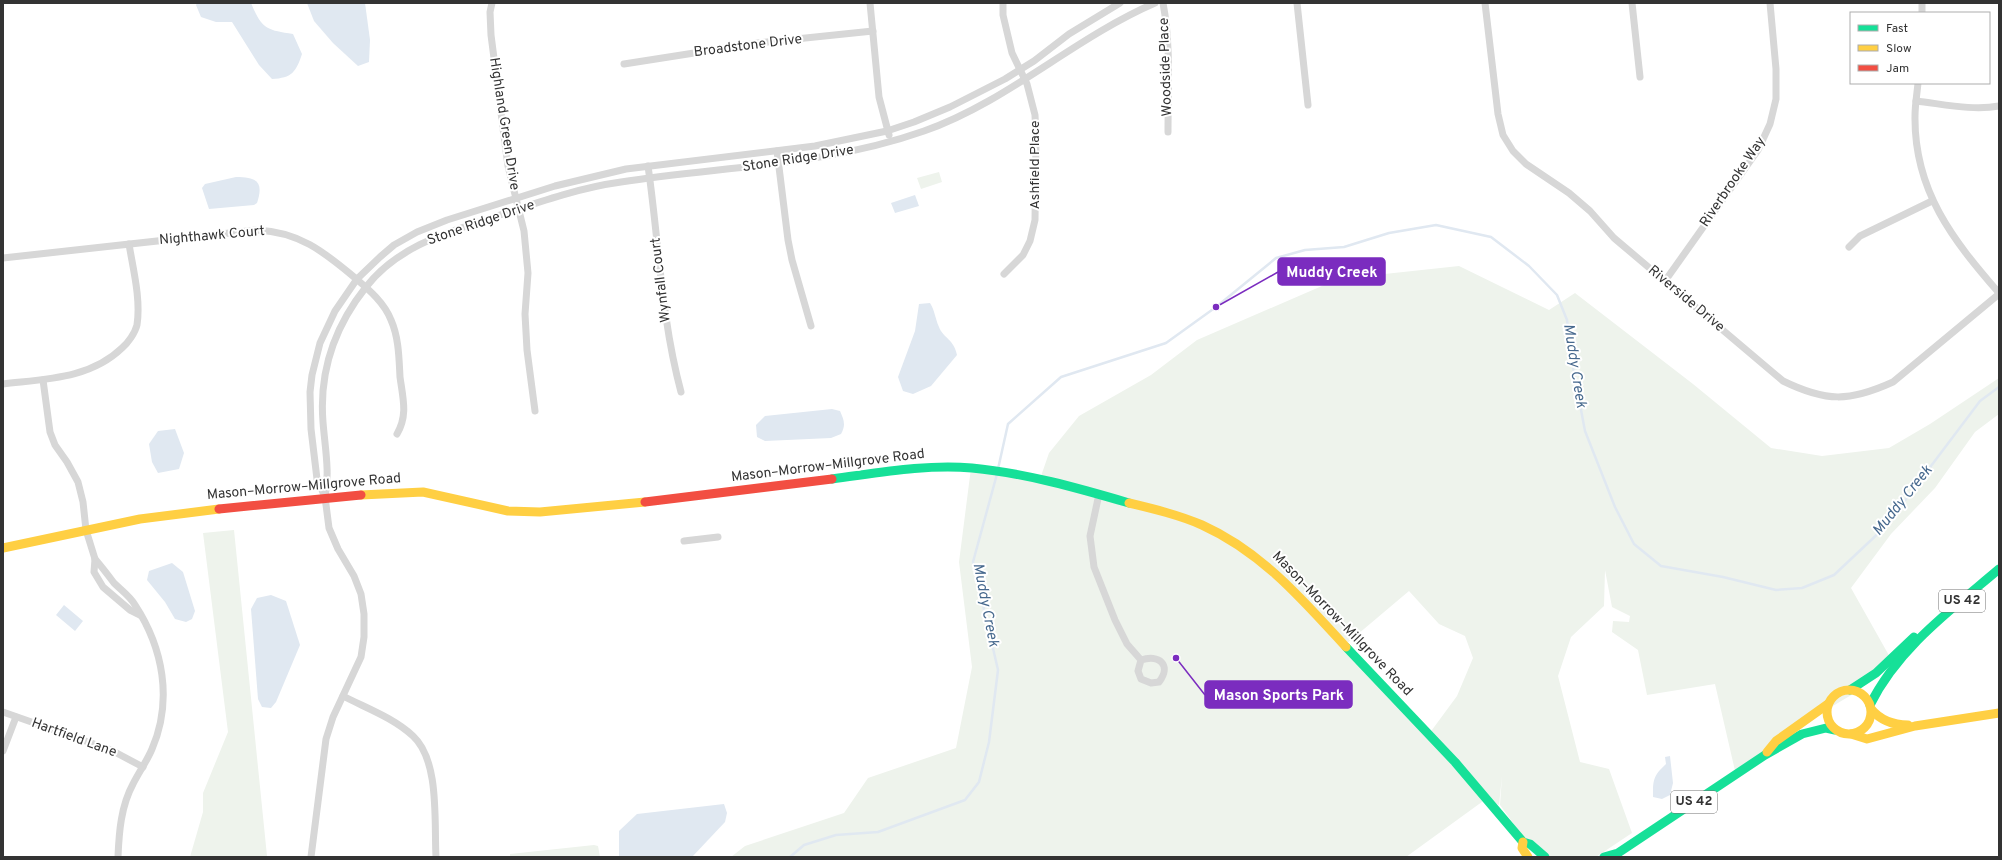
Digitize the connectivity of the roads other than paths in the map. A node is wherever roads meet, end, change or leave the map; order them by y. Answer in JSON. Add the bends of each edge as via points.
{"nodes":[{"id":1,"x":492,"y":3,"type":"edge"},
{"id":2,"x":870,"y":3,"type":"edge"},
{"id":3,"x":1003,"y":3,"type":"edge"},
{"id":4,"x":1120,"y":3,"type":"edge"},
{"id":5,"x":1155,"y":3,"type":"edge"},
{"id":6,"x":1163,"y":3,"type":"edge"},
{"id":7,"x":1297,"y":3,"type":"edge"},
{"id":8,"x":1485,"y":3,"type":"edge"},
{"id":9,"x":1632,"y":3,"type":"edge"},
{"id":10,"x":1770,"y":3,"type":"edge"},
{"id":11,"x":873,"y":31,"type":"junction"},
{"id":12,"x":624,"y":64,"type":"dead end"},
{"id":13,"x":1019,"y":70,"type":"junction"},
{"id":14,"x":1640,"y":77,"type":"dead end"},
{"id":15,"x":1024,"y":79,"type":"junction"},
{"id":16,"x":1918,"y":84,"type":"edge"},
{"id":17,"x":1916,"y":101,"type":"junction"},
{"id":18,"x":1308,"y":105,"type":"dead end"},
{"id":19,"x":1999,"y":106,"type":"edge"},
{"id":20,"x":887,"y":131,"type":"junction"},
{"id":21,"x":1168,"y":132,"type":"dead end"},
{"id":22,"x":891,"y":141,"type":"junction"},
{"id":23,"x":777,"y":151,"type":"junction"},
{"id":24,"x":778,"y":163,"type":"junction"},
{"id":25,"x":648,"y":166,"type":"junction"},
{"id":26,"x":650,"y":178,"type":"junction"},
{"id":27,"x":516,"y":197,"type":"junction"},
{"id":28,"x":1932,"y":201,"type":"junction"},
{"id":29,"x":519,"y":209,"type":"junction"},
{"id":30,"x":129,"y":244,"type":"junction"},
{"id":31,"x":1849,"y":247,"type":"dead end"},
{"id":32,"x":3,"y":258,"type":"edge"},
{"id":33,"x":1004,"y":274,"type":"dead end"},
{"id":34,"x":357,"y":279,"type":"junction"},
{"id":35,"x":1665,"y":281,"type":"junction"},
{"id":36,"x":366,"y":287,"type":"junction"},
{"id":37,"x":1999,"y":293,"type":"edge"},
{"id":38,"x":811,"y":326,"type":"dead end"},
{"id":39,"x":43,"y":380,"type":"junction"},
{"id":40,"x":3,"y":384,"type":"edge"},
{"id":41,"x":681,"y":392,"type":"dead end"},
{"id":42,"x":535,"y":411,"type":"dead end"},
{"id":43,"x":397,"y":434,"type":"dead end"},
{"id":44,"x":1099,"y":494,"type":"junction"},
{"id":45,"x":325,"y":497,"type":"junction"},
{"id":46,"x":86,"y":530,"type":"junction"},
{"id":47,"x":718,"y":537,"type":"dead end"},
{"id":48,"x":684,"y":541,"type":"dead end"},
{"id":49,"x":3,"y":548,"type":"edge"},
{"id":50,"x":95,"y":559,"type":"junction"},
{"id":51,"x":1999,"y":569,"type":"edge"},
{"id":52,"x":140,"y":614,"type":"junction"},
{"id":53,"x":1925,"y":633,"type":"junction"},
{"id":54,"x":1141,"y":660,"type":"dead end"},
{"id":55,"x":1850,"y":690,"type":"junction"},
{"id":56,"x":343,"y":696,"type":"junction"},
{"id":57,"x":1828,"y":704,"type":"junction"},
{"id":58,"x":1871,"y":707,"type":"junction"},
{"id":59,"x":3,"y":712,"type":"edge"},
{"id":60,"x":1999,"y":713,"type":"edge"},
{"id":61,"x":16,"y":717,"type":"junction"},
{"id":62,"x":1915,"y":726,"type":"junction"},
{"id":63,"x":1835,"y":730,"type":"junction"},
{"id":64,"x":1851,"y":734,"type":"junction"},
{"id":65,"x":3,"y":752,"type":"edge"},
{"id":66,"x":1765,"y":755,"type":"junction"},
{"id":67,"x":143,"y":767,"type":"junction"},
{"id":68,"x":1523,"y":842,"type":"junction"},
{"id":69,"x":1617,"y":855,"type":"edge"},
{"id":70,"x":118,"y":857,"type":"edge"},
{"id":71,"x":311,"y":857,"type":"edge"},
{"id":72,"x":436,"y":857,"type":"edge"},
{"id":73,"x":1528,"y":857,"type":"edge"},
{"id":74,"x":1545,"y":857,"type":"edge"},
{"id":75,"x":1604,"y":857,"type":"edge"}],
"edges":[{"from":1,"to":27,"type":"street","name":"Highland Green Drive","via":[[491,35],[504,136]]},
{"from":2,"to":11,"type":"street"},
{"from":3,"to":13,"type":"street","name":"Ashfield Place","via":[[1006,32]]},
{"from":4,"to":13,"type":"street","name":"Stone Ridge Drive","via":[[1069,34]]},
{"from":5,"to":15,"type":"street","name":"Stone Ridge Drive","via":[[1084,41]]},
{"from":6,"to":21,"type":"street","name":"Woodside Place","via":[[1168,45]]},
{"from":7,"to":18,"type":"street"},
{"from":8,"to":35,"type":"street","name":"Riverside Drive","via":[[1498,114],[1503,135],[1526,164],[1570,193],[1614,238]]},
{"from":9,"to":14,"type":"street"},
{"from":10,"to":35,"type":"street","name":"Riverbrooke Way","via":[[1776,69],[1776,99],[1770,124],[1758,150]]},
{"from":11,"to":12,"type":"street","name":"Broadstone Drive","via":[[758,43]]},
{"from":11,"to":20,"type":"street","via":[[879,97]]},
{"from":13,"to":15,"type":"street","name":"Ashfield Place"},
{"from":13,"to":20,"type":"street","name":"Stone Ridge Drive","via":[[950,107]]},
{"from":15,"to":22,"type":"street","name":"Stone Ridge Drive","via":[[960,116]]},
{"from":15,"to":33,"type":"street","name":"Ashfield Place","via":[[1035,115],[1035,220],[1024,255]]},
{"from":16,"to":17,"type":"street"},
{"from":17,"to":19,"type":"street","via":[[1990,108]]},
{"from":17,"to":28,"type":"street","via":[[1916,141]]},
{"from":20,"to":22,"type":"street"},
{"from":20,"to":23,"type":"street","name":"Stone Ridge Drive"},
{"from":22,"to":24,"type":"street","name":"Stone Ridge Drive","via":[[834,156]]},
{"from":23,"to":24,"type":"street"},
{"from":23,"to":25,"type":"street","name":"Stone Ridge Drive"},
{"from":24,"to":26,"type":"street","name":"Stone Ridge Drive"},
{"from":24,"to":38,"type":"street","via":[[790,254]]},
{"from":25,"to":26,"type":"street","name":"Wynfall Court"},
{"from":25,"to":27,"type":"street","name":"Stone Ridge Drive","via":[[601,173]]},
{"from":26,"to":29,"type":"street","name":"Stone Ridge Drive","via":[[602,185]]},
{"from":26,"to":41,"type":"street","name":"Wynfall Court","via":[[665,319]]},
{"from":27,"to":29,"type":"street","name":"Highland Green Drive"},
{"from":27,"to":34,"type":"street","name":"Stone Ridge Drive","via":[[417,232],[394,245]]},
{"from":28,"to":31,"type":"street","via":[[1860,236]]},
{"from":28,"to":37,"type":"street","via":[[1950,234]]},
{"from":29,"to":36,"type":"street","name":"Stone Ridge Drive","via":[[427,240],[396,258]]},
{"from":29,"to":42,"type":"street","name":"Highland Green Drive","via":[[527,266],[525,328]]},
{"from":30,"to":32,"type":"street","name":"Nighthawk Court"},
{"from":30,"to":34,"type":"street","name":"Nighthawk Court","via":[[244,231],[272,231],[300,239],[326,253]]},
{"from":30,"to":39,"type":"street","via":[[138,311],[136,327],[127,344],[101,365],[81,373]]},
{"from":34,"to":36,"type":"street","name":"Nighthawk Court"},
{"from":34,"to":45,"type":"street","name":"Stone Ridge Drive","via":[[326,329],[312,375],[310,399],[317,479]]},
{"from":35,"to":37,"type":"street","name":"Riverside Drive","via":[[1783,381],[1803,391],[1828,397],[1852,397],[1893,382]]},
{"from":36,"to":43,"type":"street","name":"Nighthawk Court","via":[[385,308],[395,331],[404,411],[403,423]]},
{"from":36,"to":45,"type":"street","name":"Stone Ridge Drive","via":[[346,314],[337,333],[325,374],[322,402],[329,479]]},
{"from":39,"to":40,"type":"street"},
{"from":39,"to":46,"type":"street","via":[[50,432],[78,482]]},
{"from":44,"to":45,"type":"street","name":"Mason–Morrow–Millgrove Road","via":[[1014,474],[971,468],[922,468],[559,511],[508,511],[423,492]]},
{"from":44,"to":54,"type":"street","via":[[1090,536],[1094,567],[1127,644]]},
{"from":44,"to":68,"type":"street","name":"Mason–Morrow–Millgrove Road","via":[[1202,525],[1260,559],[1419,723]]},
{"from":45,"to":46,"type":"street","name":"Mason–Morrow–Millgrove Road","via":[[182,513]]},
{"from":45,"to":56,"type":"street","via":[[332,537],[354,576],[361,594],[364,614],[361,657]]},
{"from":46,"to":49,"type":"street","name":"Mason–Morrow–Millgrove Road"},
{"from":46,"to":50,"type":"street"},
{"from":47,"to":48,"type":"street"},
{"from":50,"to":52,"type":"street","via":[[135,604]]},
{"from":50,"to":52,"type":"street","via":[[94,572],[103,587],[130,610]]},
{"from":51,"to":53,"type":"street","number":"US 42"},
{"from":52,"to":67,"type":"street","via":[[158,653],[164,681],[158,733]]},
{"from":53,"to":55,"type":"street","number":"US 42","via":[[1918,634],[1897,650],[1866,682]]},
{"from":53,"to":58,"type":"street","number":"US 42","via":[[1875,690]]},
{"from":55,"to":57,"type":"street","via":[[1838,692]]},
{"from":55,"to":58,"type":"street","via":[[1865,696]]},
{"from":56,"to":71,"type":"street","via":[[326,739]]},
{"from":56,"to":72,"type":"street","via":[[397,725],[413,736],[424,750],[433,783]]},
{"from":57,"to":63,"type":"street","via":[[1827,718]]},
{"from":57,"to":66,"type":"street","number":"US 42","via":[[1776,741]]},
{"from":58,"to":62,"type":"street","via":[[1877,717],[1886,722]]},
{"from":58,"to":64,"type":"street","via":[[1869,722],[1864,728]]},
{"from":59,"to":61,"type":"street","name":"Hartfield Lane"},
{"from":60,"to":62,"type":"street"},
{"from":61,"to":65,"type":"street"},
{"from":61,"to":67,"type":"street","name":"Hartfield Lane","via":[[111,750]]},
{"from":62,"to":64,"type":"street","via":[[1867,738]]},
{"from":63,"to":64,"type":"street"},
{"from":63,"to":66,"type":"street","number":"US 42","via":[[1826,728],[1802,734]]},
{"from":66,"to":69,"type":"street","number":"US 42"},
{"from":67,"to":70,"type":"street","via":[[124,805]]},
{"from":68,"to":73,"type":"street","name":"Mason–Morrow–Millgrove Road","via":[[1522,848]]},
{"from":68,"to":74,"type":"street","name":"Mason–Morrow–Millgrove Road","via":[[1530,844]]},
{"from":69,"to":75,"type":"street","number":"US 42","via":[[1608,854]]}]}
